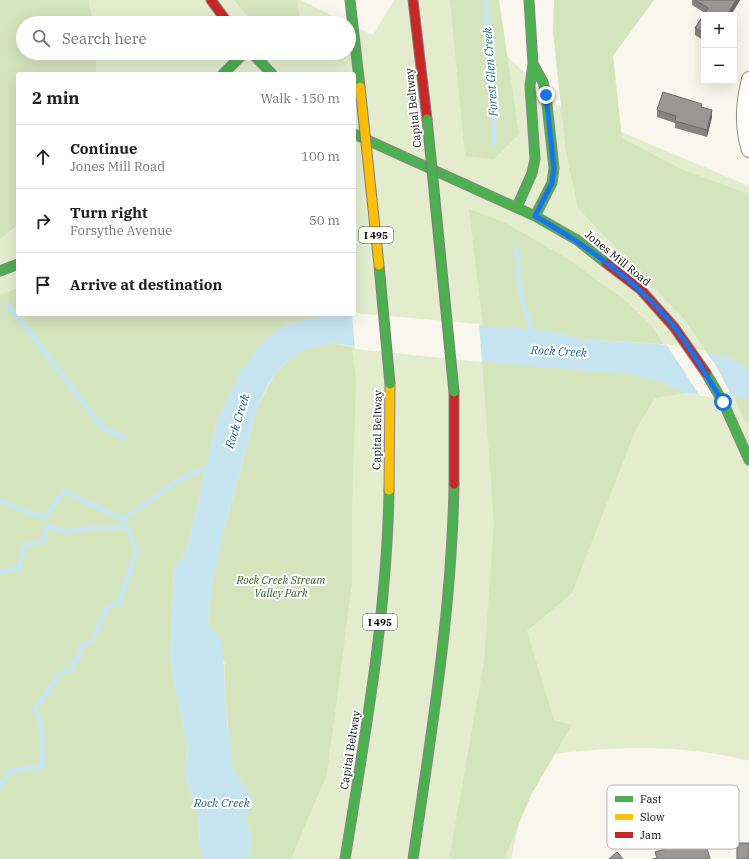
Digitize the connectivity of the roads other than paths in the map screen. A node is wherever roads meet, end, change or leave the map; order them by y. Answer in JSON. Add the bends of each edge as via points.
{"nodes":[{"id":1,"x":211,"y":0,"type":"edge"},
{"id":2,"x":350,"y":0,"type":"edge"},
{"id":3,"x":414,"y":0,"type":"edge"},
{"id":4,"x":529,"y":0,"type":"edge"},
{"id":5,"x":223,"y":16,"type":"edge"},
{"id":6,"x":352,"y":16,"type":"edge"},
{"id":7,"x":356,"y":52,"type":"edge"},
{"id":8,"x":237,"y":60,"type":"edge"},
{"id":9,"x":259,"y":60,"type":"edge"},
{"id":10,"x":533,"y":64,"type":"junction"},
{"id":11,"x":225,"y":72,"type":"edge"},
{"id":12,"x":270,"y":72,"type":"edge"},
{"id":13,"x":749,"y":79,"type":"edge"},
{"id":14,"x":356,"y":135,"type":"edge"},
{"id":15,"x":749,"y":150,"type":"edge"},
{"id":16,"x":517,"y":207,"type":"junction"},
{"id":17,"x":535,"y":216,"type":"junction"},
{"id":18,"x":16,"y":265,"type":"edge"},
{"id":19,"x":0,"y":270,"type":"edge"},
{"id":20,"x":749,"y":460,"type":"edge"},
{"id":21,"x":345,"y":859,"type":"edge"},
{"id":22,"x":413,"y":859,"type":"edge"}],
"edges":[{"from":1,"to":5,"type":"main road"},
{"from":2,"to":6,"type":"main road","name":"Capital Beltway","number":"I 495","bridge":true},
{"from":3,"to":22,"type":"main road","name":"Capital Beltway","bridge":true,"via":[[454,392],[453,515],[445,621]]},
{"from":4,"to":10,"type":"main road"},
{"from":7,"to":21,"type":"main road","name":"Capital Beltway","number":"I 495","bridge":true,"via":[[390,384],[383,602],[368,718]]},
{"from":8,"to":11,"type":"main road"},
{"from":9,"to":12,"type":"main road"},
{"from":10,"to":16,"type":"main road","via":[[530,86],[535,158],[532,174]]},
{"from":10,"to":17,"type":"main road","via":[[543,82],[546,95],[554,168],[552,183]]},
{"from":13,"to":15,"type":"street","via":[[743,116],[743,133]]},
{"from":14,"to":16,"type":"main road","name":"Jones Mill Road"},
{"from":16,"to":17,"type":"main road","name":"Jones Mill Road"},
{"from":17,"to":20,"type":"main road","name":"Jones Mill Road","via":[[577,240],[641,290],[674,327],[723,402]]},
{"from":18,"to":19,"type":"main road"}]}
